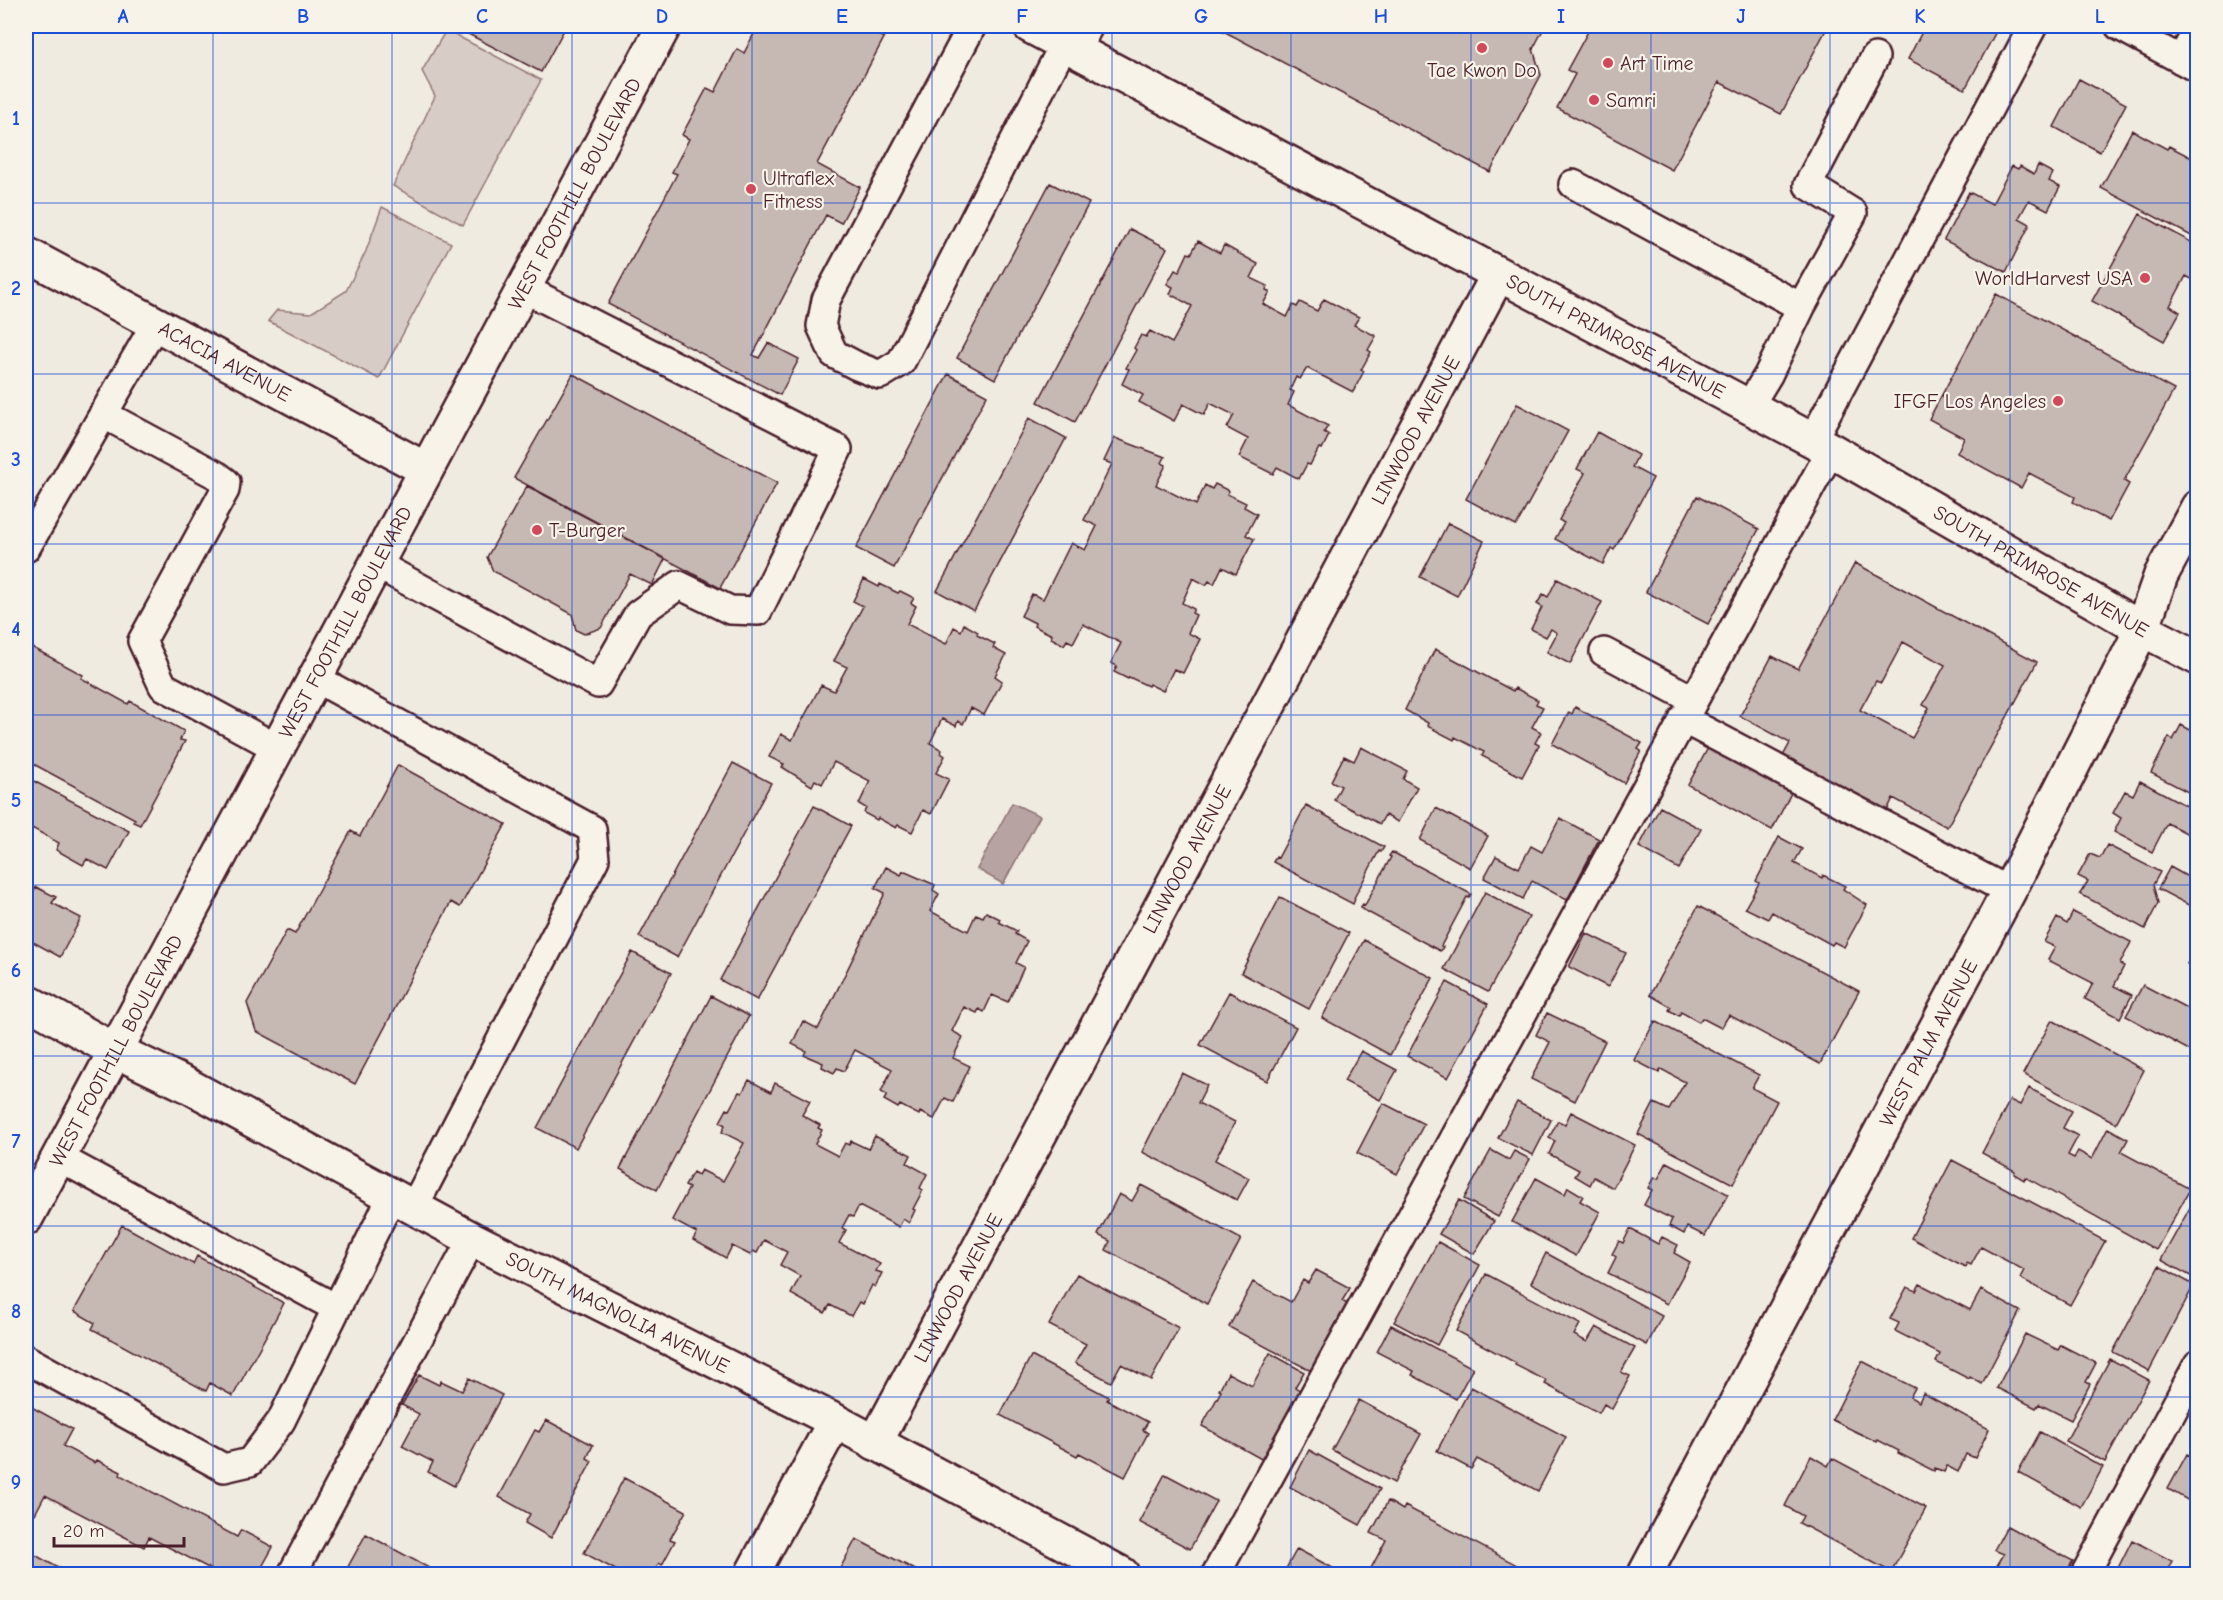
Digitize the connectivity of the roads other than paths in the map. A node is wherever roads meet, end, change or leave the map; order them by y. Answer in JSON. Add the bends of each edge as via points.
{"nodes":[{"id":1,"x":664,"y":26,"type":"edge"},
{"id":2,"x":972,"y":26,"type":"edge"},
{"id":3,"x":1030,"y":26,"type":"edge"},
{"id":4,"x":2033,"y":26,"type":"edge"},
{"id":5,"x":2119,"y":26,"type":"edge"},
{"id":6,"x":2198,"y":29,"type":"edge"},
{"id":7,"x":1076,"y":40,"type":"edge"},
{"id":8,"x":1875,"y":57,"type":"dead end"},
{"id":9,"x":2189,"y":64,"type":"edge"},
{"id":10,"x":1573,"y":184,"type":"dead end"},
{"id":11,"x":26,"y":254,"type":"edge"},
{"id":12,"x":1498,"y":275,"type":"junction"},
{"id":13,"x":523,"y":288,"type":"junction"},
{"id":14,"x":1801,"y":307,"type":"junction"},
{"id":15,"x":156,"y":323,"type":"junction"},
{"id":16,"x":1748,"y":408,"type":"junction"},
{"id":17,"x":104,"y":414,"type":"junction"},
{"id":18,"x":1821,"y":445,"type":"junction"},
{"id":19,"x":425,"y":469,"type":"junction"},
{"id":20,"x":2198,"y":507,"type":"edge"},
{"id":21,"x":26,"y":548,"type":"edge"},
{"id":22,"x":376,"y":564,"type":"junction"},
{"id":23,"x":2142,"y":629,"type":"junction"},
{"id":24,"x":1604,"y":652,"type":"dead end"},
{"id":25,"x":2198,"y":658,"type":"edge"},
{"id":26,"x":315,"y":678,"type":"junction"},
{"id":27,"x":1689,"y":709,"type":"junction"},
{"id":28,"x":277,"y":748,"type":"junction"},
{"id":29,"x":2009,"y":891,"type":"junction"},
{"id":30,"x":26,"y":1001,"type":"edge"},
{"id":31,"x":114,"y":1050,"type":"junction"},
{"id":32,"x":58,"y":1157,"type":"junction"},
{"id":33,"x":403,"y":1202,"type":"junction"},
{"id":34,"x":26,"y":1218,"type":"edge"},
{"id":35,"x":472,"y":1239,"type":"junction"},
{"id":36,"x":336,"y":1308,"type":"junction"},
{"id":37,"x":26,"y":1359,"type":"edge"},
{"id":38,"x":2198,"y":1364,"type":"edge"},
{"id":39,"x":835,"y":1421,"type":"junction"},
{"id":40,"x":875,"y":1443,"type":"junction"},
{"id":41,"x":292,"y":1575,"type":"edge"},
{"id":42,"x":752,"y":1575,"type":"edge"},
{"id":43,"x":1122,"y":1575,"type":"edge"},
{"id":44,"x":1216,"y":1575,"type":"edge"},
{"id":45,"x":1645,"y":1575,"type":"edge"},
{"id":46,"x":2085,"y":1575,"type":"edge"}],
"edges":[{"from":1,"to":13,"type":"street","name":"WEST FOOTHILL BOULEVARD"},
{"from":2,"to":7,"type":"lane","via":[[826,300],[820,326],[834,354],[880,375],[901,362]]},
{"from":3,"to":7,"type":"street","name":"SOUTH PRIMROSE AVENUE"},
{"from":4,"to":18,"type":"lane"},
{"from":5,"to":9,"type":"lane"},
{"from":6,"to":9,"type":"lane"},
{"from":7,"to":12,"type":"street","name":"SOUTH PRIMROSE AVENUE"},
{"from":8,"to":14,"type":"lane","via":[[1808,185],[1853,213]]},
{"from":10,"to":14,"type":"lane"},
{"from":11,"to":15,"type":"street","name":"ACACIA AVENUE"},
{"from":12,"to":16,"type":"street","name":"SOUTH PRIMROSE AVENUE"},
{"from":12,"to":40,"type":"street","name":"LINWOOD AVENUE"},
{"from":13,"to":19,"type":"street","name":"WEST FOOTHILL BOULEVARD"},
{"from":13,"to":22,"type":"lane","via":[[838,449],[758,611],[730,610],[679,585],[638,614],[598,684]]},
{"from":14,"to":16,"type":"lane"},
{"from":15,"to":17,"type":"lane"},
{"from":15,"to":19,"type":"street","name":"ACACIA AVENUE"},
{"from":16,"to":18,"type":"street","name":"SOUTH PRIMROSE AVENUE"},
{"from":17,"to":21,"type":"lane"},
{"from":17,"to":28,"type":"lane","via":[[226,482],[142,641],[162,686]]},
{"from":18,"to":23,"type":"street","name":"SOUTH PRIMROSE AVENUE"},
{"from":18,"to":27,"type":"lane"},
{"from":19,"to":22,"type":"street","name":"WEST FOOTHILL BOULEVARD"},
{"from":20,"to":23,"type":"street","name":"WEST PALM AVENUE","via":[[2161,575]]},
{"from":22,"to":26,"type":"street","name":"WEST FOOTHILL BOULEVARD"},
{"from":23,"to":25,"type":"street","name":"SOUTH PRIMROSE AVENUE"},
{"from":23,"to":29,"type":"street","name":"WEST PALM AVENUE"},
{"from":24,"to":27,"type":"lane"},
{"from":26,"to":28,"type":"street","name":"WEST FOOTHILL BOULEVARD"},
{"from":26,"to":33,"type":"lane","via":[[592,829],[595,859]]},
{"from":27,"to":29,"type":"lane"},
{"from":27,"to":44,"type":"lane"},
{"from":28,"to":31,"type":"street","name":"WEST FOOTHILL BOULEVARD"},
{"from":29,"to":45,"type":"street","name":"WEST PALM AVENUE"},
{"from":30,"to":31,"type":"street","name":"SOUTH MAGNOLIA AVENUE"},
{"from":31,"to":32,"type":"street","name":"WEST FOOTHILL BOULEVARD"},
{"from":31,"to":33,"type":"street","name":"SOUTH MAGNOLIA AVENUE","via":[[187,1085]]},
{"from":32,"to":34,"type":"street","name":"WEST FOOTHILL BOULEVARD"},
{"from":32,"to":36,"type":"lane"},
{"from":33,"to":35,"type":"street","name":"SOUTH MAGNOLIA AVENUE"},
{"from":33,"to":36,"type":"lane"},
{"from":35,"to":39,"type":"street","name":"SOUTH MAGNOLIA AVENUE"},
{"from":35,"to":41,"type":"lane"},
{"from":36,"to":37,"type":"lane","via":[[281,1421],[250,1462],[224,1468]]},
{"from":38,"to":46,"type":"lane"},
{"from":39,"to":40,"type":"street","name":"SOUTH MAGNOLIA AVENUE"},
{"from":39,"to":42,"type":"street"},
{"from":40,"to":43,"type":"street","name":"SOUTH MAGNOLIA AVENUE"}]}
